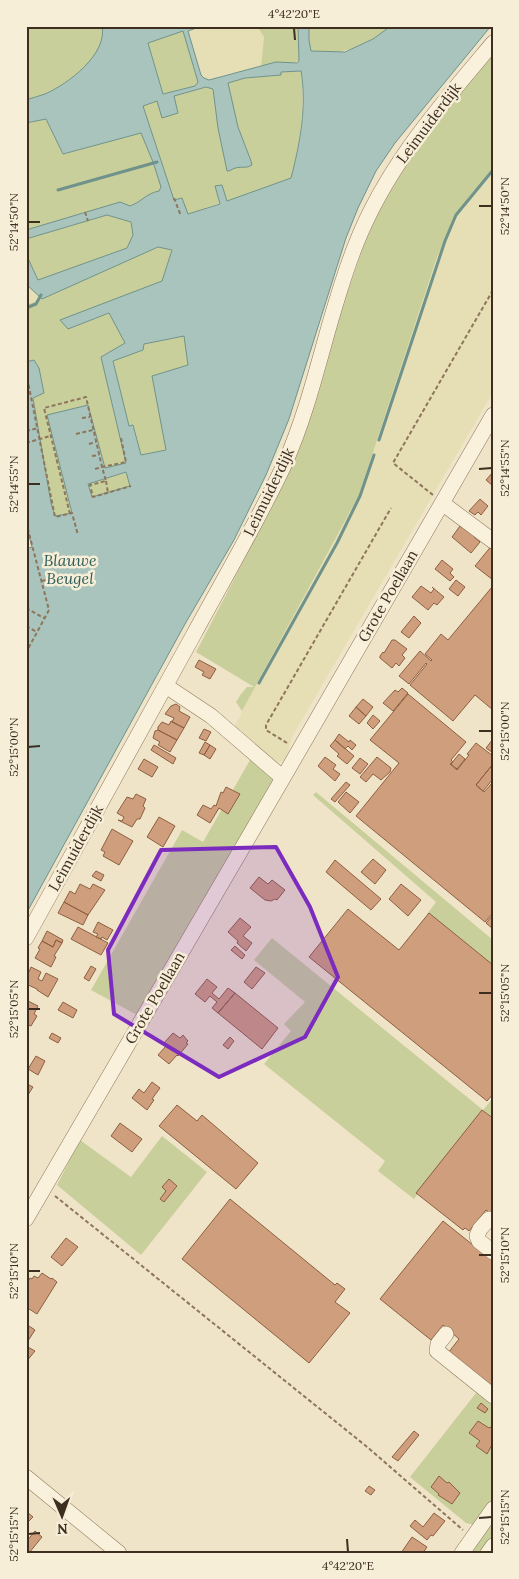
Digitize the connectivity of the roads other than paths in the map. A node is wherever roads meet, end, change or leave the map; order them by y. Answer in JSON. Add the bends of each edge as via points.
{"nodes":[{"id":1,"x":493,"y":43,"type":"edge"},
{"id":2,"x":493,"y":415,"type":"edge"},
{"id":3,"x":443,"y":502,"type":"junction"},
{"id":4,"x":493,"y":540,"type":"edge"},
{"id":5,"x":166,"y":686,"type":"junction"},
{"id":6,"x":284,"y":778,"type":"junction"},
{"id":7,"x":26,"y":938,"type":"edge"},
{"id":8,"x":26,"y":1218,"type":"edge"},
{"id":9,"x":489,"y":1218,"type":"dead end"},
{"id":10,"x":493,"y":1252,"type":"edge"},
{"id":11,"x":446,"y":1334,"type":"dead end"},
{"id":12,"x":493,"y":1396,"type":"edge"},
{"id":13,"x":26,"y":1477,"type":"edge"},
{"id":14,"x":493,"y":1509,"type":"edge"},
{"id":15,"x":493,"y":1546,"type":"edge"},
{"id":16,"x":119,"y":1553,"type":"edge"},
{"id":17,"x":462,"y":1553,"type":"edge"},
{"id":18,"x":488,"y":1553,"type":"edge"}],
"edges":[{"from":1,"to":5,"type":"street","name":"Leimuiderdijk","via":[[416,137],[378,196],[350,258],[308,382],[304,411],[282,468]]},
{"from":2,"to":3,"type":"street","name":"Grote Poellaan"},
{"from":3,"to":4,"type":"street"},
{"from":3,"to":6,"type":"street","name":"Grote Poellaan"},
{"from":5,"to":6,"type":"street","via":[[211,716]]},
{"from":5,"to":7,"type":"street","name":"Leimuiderdijk"},
{"from":6,"to":8,"type":"street","name":"Grote Poellaan"},
{"from":9,"to":10,"type":"street","via":[[478,1236]]},
{"from":11,"to":12,"type":"street","via":[[437,1351]]},
{"from":13,"to":16,"type":"street"},
{"from":14,"to":17,"type":"street"},
{"from":15,"to":18,"type":"street"}]}
